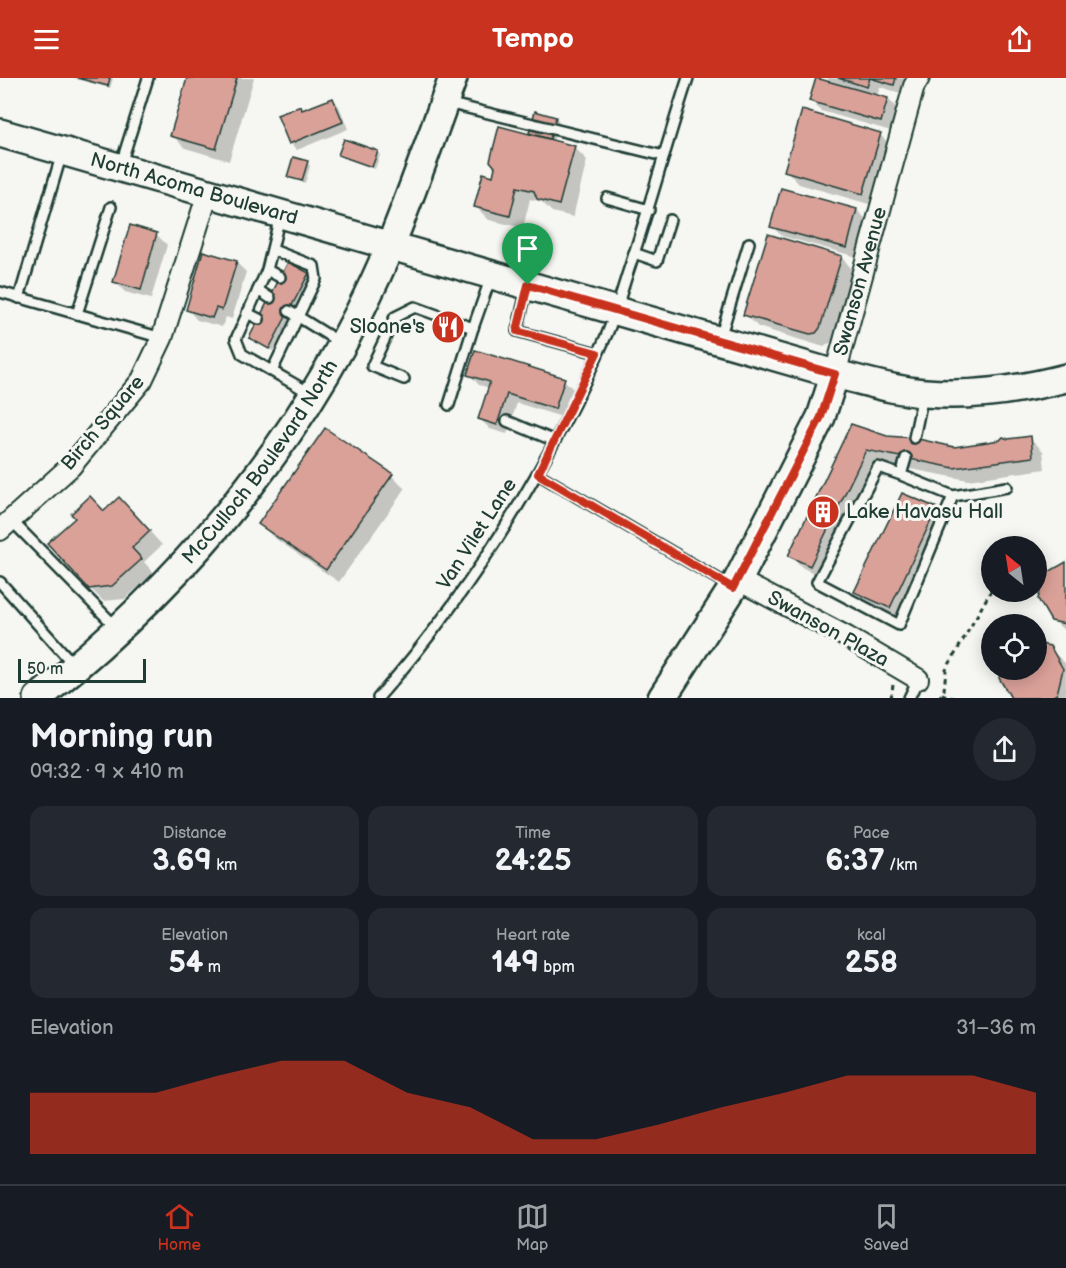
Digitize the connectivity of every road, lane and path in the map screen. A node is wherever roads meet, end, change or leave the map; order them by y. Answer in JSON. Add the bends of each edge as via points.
{"nodes":[{"id":1,"x":148,"y":78,"type":"edge"},
{"id":2,"x":687,"y":78,"type":"edge"},
{"id":3,"x":919,"y":78,"type":"edge"},
{"id":4,"x":448,"y":90,"type":"edge"},
{"id":5,"x":0,"y":133,"type":"edge"},
{"id":6,"x":63,"y":150,"type":"junction"},
{"id":7,"x":664,"y":156,"type":"junction"},
{"id":8,"x":120,"y":166,"type":"junction"},
{"id":9,"x":208,"y":193,"type":"junction"},
{"id":10,"x":607,"y":198,"type":"dead end"},
{"id":11,"x":111,"y":207,"type":"dead end"},
{"id":12,"x":649,"y":210,"type":"junction"},
{"id":13,"x":280,"y":213,"type":"junction"},
{"id":14,"x":670,"y":220,"type":"dead end"},
{"id":15,"x":749,"y":243,"type":"dead end"},
{"id":16,"x":390,"y":245,"type":"junction"},
{"id":17,"x":273,"y":250,"type":"junction"},
{"id":18,"x":634,"y":254,"type":"junction"},
{"id":19,"x":267,"y":270,"type":"junction"},
{"id":20,"x":492,"y":274,"type":"junction"},
{"id":21,"x":280,"y":277,"type":"dead end"},
{"id":22,"x":528,"y":285,"type":"junction"},
{"id":23,"x":300,"y":289,"type":"dead end"},
{"id":24,"x":258,"y":290,"type":"junction"},
{"id":25,"x":0,"y":292,"type":"edge"},
{"id":26,"x":309,"y":294,"type":"junction"},
{"id":27,"x":19,"y":298,"type":"junction"},
{"id":28,"x":270,"y":298,"type":"dead end"},
{"id":29,"x":615,"y":310,"type":"junction"},
{"id":30,"x":289,"y":311,"type":"dead end"},
{"id":31,"x":248,"y":313,"type":"junction"},
{"id":32,"x":77,"y":314,"type":"junction"},
{"id":33,"x":298,"y":317,"type":"junction"},
{"id":34,"x":259,"y":320,"type":"dead end"},
{"id":35,"x":473,"y":328,"type":"junction"},
{"id":36,"x":279,"y":331,"type":"dead end"},
{"id":37,"x":289,"y":336,"type":"junction"},
{"id":38,"x":162,"y":338,"type":"junction"},
{"id":39,"x":720,"y":341,"type":"junction"},
{"id":40,"x":342,"y":343,"type":"junction"},
{"id":41,"x":597,"y":353,"type":"junction"},
{"id":42,"x":272,"y":371,"type":"junction"},
{"id":43,"x":835,"y":374,"type":"junction"},
{"id":44,"x":1066,"y":378,"type":"edge"},
{"id":45,"x":404,"y":379,"type":"dead end"},
{"id":46,"x":923,"y":393,"type":"junction"},
{"id":47,"x":313,"y":395,"type":"junction"},
{"id":48,"x":449,"y":405,"type":"dead end"},
{"id":49,"x":507,"y":421,"type":"dead end"},
{"id":50,"x":914,"y":438,"type":"dead end"},
{"id":51,"x":555,"y":441,"type":"junction"},
{"id":52,"x":906,"y":458,"type":"dead end"},
{"id":53,"x":538,"y":474,"type":"junction"},
{"id":54,"x":901,"y":475,"type":"junction"},
{"id":55,"x":1007,"y":487,"type":"dead end"},
{"id":56,"x":954,"y":496,"type":"junction"},
{"id":57,"x":5,"y":524,"type":"edge"},
{"id":58,"x":0,"y":582,"type":"edge"},
{"id":59,"x":735,"y":584,"type":"junction"},
{"id":60,"x":985,"y":602,"type":"edge"},
{"id":61,"x":118,"y":630,"type":"junction"},
{"id":62,"x":76,"y":668,"type":"junction"},
{"id":63,"x":918,"y":679,"type":"joint"},
{"id":64,"x":891,"y":680,"type":"dead end"},
{"id":65,"x":942,"y":694,"type":"junction"},
{"id":66,"x":38,"y":698,"type":"edge"},
{"id":67,"x":378,"y":698,"type":"edge"},
{"id":68,"x":662,"y":698,"type":"edge"},
{"id":69,"x":891,"y":698,"type":"edge"},
{"id":70,"x":909,"y":698,"type":"edge"},
{"id":71,"x":939,"y":698,"type":"edge"},
{"id":72,"x":953,"y":698,"type":"edge"}],
"edges":[{"from":1,"to":8,"type":"lane"},
{"from":2,"to":7,"type":"lane","name":"Van Vilet Lane"},
{"from":3,"to":43,"type":"street","name":"Swanson Avenue"},
{"from":4,"to":7,"type":"lane"},
{"from":4,"to":16,"type":"main road","name":"McCulloch Boulevard North"},
{"from":5,"to":6,"type":"main road","name":"North Acoma Boulevard"},
{"from":6,"to":8,"type":"main road","name":"North Acoma Boulevard"},
{"from":6,"to":27,"type":"lane"},
{"from":7,"to":12,"type":"lane","name":"Van Vilet Lane"},
{"from":8,"to":9,"type":"main road","name":"North Acoma Boulevard"},
{"from":9,"to":13,"type":"main road","name":"North Acoma Boulevard"},
{"from":9,"to":38,"type":"street","name":"Birch Square"},
{"from":10,"to":12,"type":"lane"},
{"from":11,"to":32,"type":"lane"},
{"from":12,"to":18,"type":"lane","name":"Van Vilet Lane"},
{"from":13,"to":16,"type":"main road","name":"North Acoma Boulevard"},
{"from":13,"to":17,"type":"lane"},
{"from":14,"to":18,"type":"lane","via":[[657,261]]},
{"from":15,"to":39,"type":"lane"},
{"from":16,"to":20,"type":"main road","name":"North Acoma Boulevard"},
{"from":16,"to":40,"type":"main road","name":"McCulloch Boulevard North"},
{"from":17,"to":19,"type":"lane"},
{"from":17,"to":26,"type":"lane","via":[[314,266],[316,279]]},
{"from":18,"to":29,"type":"lane","name":"Van Vilet Lane"},
{"from":19,"to":21,"type":"lane"},
{"from":19,"to":24,"type":"lane"},
{"from":20,"to":22,"type":"main road","name":"North Acoma Boulevard"},
{"from":20,"to":35,"type":"lane"},
{"from":22,"to":29,"type":"main road","name":"North Acoma Boulevard"},
{"from":22,"to":41,"type":"lane","via":[[517,331]]},
{"from":23,"to":26,"type":"lane"},
{"from":24,"to":28,"type":"lane"},
{"from":24,"to":31,"type":"lane"},
{"from":25,"to":27,"type":"lane"},
{"from":26,"to":33,"type":"lane"},
{"from":27,"to":32,"type":"lane"},
{"from":29,"to":39,"type":"main road","name":"North Acoma Boulevard"},
{"from":29,"to":41,"type":"lane","name":"Van Vilet Lane"},
{"from":30,"to":33,"type":"lane"},
{"from":31,"to":34,"type":"lane"},
{"from":31,"to":42,"type":"lane","via":[[236,339],[242,354]]},
{"from":32,"to":38,"type":"lane"},
{"from":33,"to":37,"type":"lane"},
{"from":33,"to":40,"type":"lane"},
{"from":35,"to":45,"type":"lane","via":[[415,307],[395,317],[372,366]]},
{"from":35,"to":48,"type":"lane"},
{"from":36,"to":37,"type":"lane"},
{"from":37,"to":42,"type":"lane"},
{"from":38,"to":57,"type":"street","name":"Birch Square","via":[[142,380],[71,466]]},
{"from":39,"to":43,"type":"main road","name":"North Acoma Boulevard"},
{"from":40,"to":47,"type":"main road","name":"McCulloch Boulevard North"},
{"from":41,"to":51,"type":"lane","name":"Van Vilet Lane"},
{"from":42,"to":47,"type":"lane"},
{"from":43,"to":46,"type":"main road","name":"North Acoma Boulevard"},
{"from":43,"to":59,"type":"main road","name":"Swanson Avenue","via":[[821,417]]},
{"from":44,"to":46,"type":"main road","name":"North Acoma Boulevard","via":[[979,394]]},
{"from":46,"to":50,"type":"lane"},
{"from":47,"to":61,"type":"main road","name":"McCulloch Boulevard North","via":[[246,493],[207,541]]},
{"from":49,"to":51,"type":"lane"},
{"from":51,"to":53,"type":"lane","name":"Van Vilet Lane"},
{"from":52,"to":54,"type":"lane"},
{"from":53,"to":59,"type":"lane"},
{"from":53,"to":67,"type":"lane","name":"Van Vilet Lane","via":[[470,580]]},
{"from":54,"to":56,"type":"lane"},
{"from":54,"to":56,"type":"lane","via":[[878,467],[817,582],[899,625]]},
{"from":55,"to":56,"type":"lane"},
{"from":57,"to":61,"type":"lane"},
{"from":58,"to":62,"type":"lane"},
{"from":59,"to":63,"type":"street","name":"Swanson Plaza","via":[[848,638]]},
{"from":59,"to":68,"type":"main road","name":"Swanson Avenue"},
{"from":60,"to":65,"type":"path","via":[[946,670]]},
{"from":61,"to":62,"type":"main road","name":"McCulloch Boulevard North"},
{"from":62,"to":66,"type":"main road","name":"McCulloch Boulevard North"},
{"from":63,"to":70,"type":"lane"},
{"from":64,"to":69,"type":"path"},
{"from":65,"to":71,"type":"path"},
{"from":65,"to":72,"type":"path"}]}
